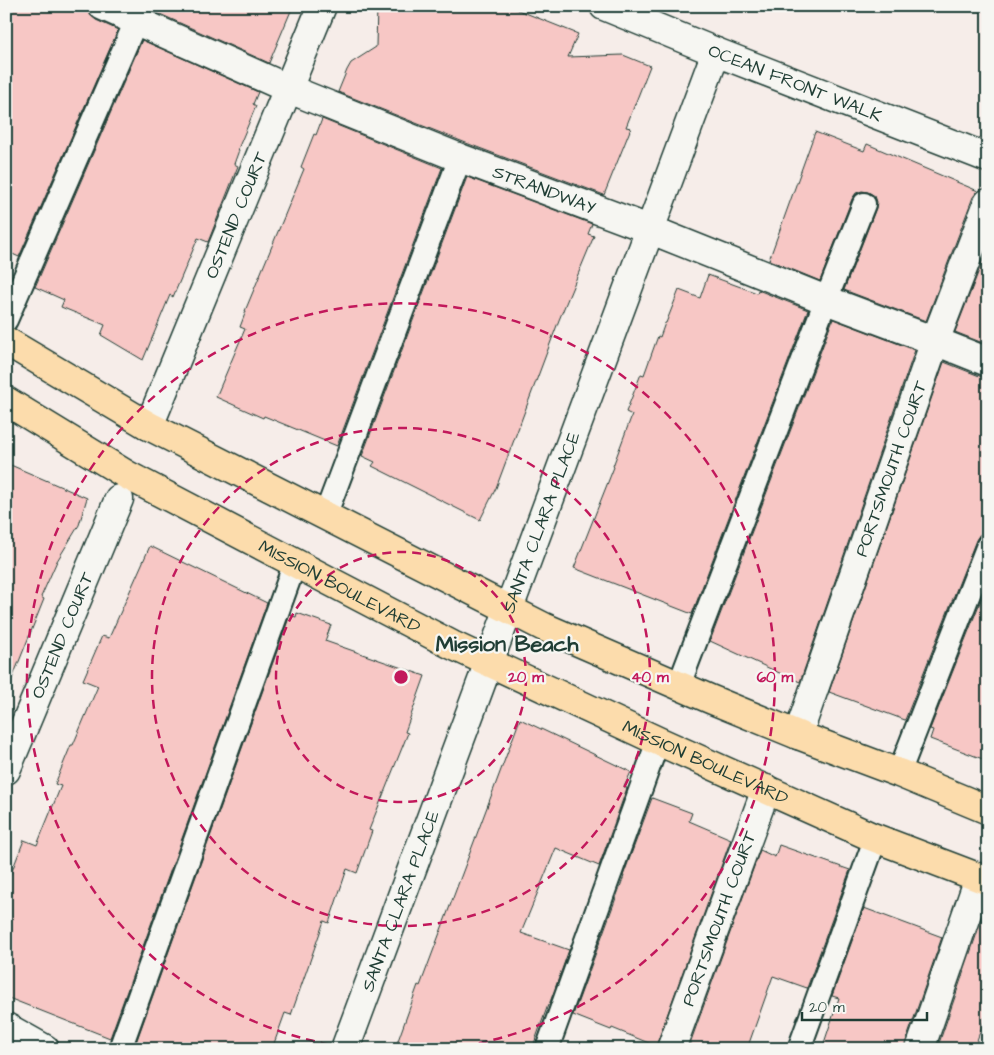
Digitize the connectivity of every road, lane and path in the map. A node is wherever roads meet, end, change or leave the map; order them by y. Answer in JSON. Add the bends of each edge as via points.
{"nodes":[{"id":1,"x":103,"y":6,"type":"edge"},
{"id":2,"x":322,"y":6,"type":"edge"},
{"id":3,"x":604,"y":6,"type":"edge"},
{"id":4,"x":136,"y":21,"type":"junction"},
{"id":5,"x":716,"y":52,"type":"junction"},
{"id":6,"x":289,"y":89,"type":"junction"},
{"id":7,"x":460,"y":158,"type":"junction"},
{"id":8,"x":988,"y":158,"type":"edge"},
{"id":9,"x":988,"y":203,"type":"edge"},
{"id":10,"x":864,"y":204,"type":"dead end"},
{"id":11,"x":649,"y":229,"type":"junction"},
{"id":12,"x":826,"y":300,"type":"junction"},
{"id":13,"x":6,"y":320,"type":"edge"},
{"id":14,"x":6,"y":341,"type":"edge"},
{"id":15,"x":935,"y":341,"type":"junction"},
{"id":16,"x":988,"y":362,"type":"edge"},
{"id":17,"x":6,"y":402,"type":"edge"},
{"id":18,"x":148,"y":426,"type":"junction"},
{"id":19,"x":119,"y":499,"type":"dead end"},
{"id":20,"x":325,"y":516,"type":"junction"},
{"id":21,"x":988,"y":545,"type":"edge"},
{"id":22,"x":295,"y":563,"type":"junction"},
{"id":23,"x":508,"y":609,"type":"junction"},
{"id":24,"x":488,"y":662,"type":"junction"},
{"id":25,"x":679,"y":685,"type":"junction"},
{"id":26,"x":798,"y":735,"type":"junction"},
{"id":27,"x":658,"y":741,"type":"junction"},
{"id":28,"x":6,"y":770,"type":"edge"},
{"id":29,"x":899,"y":773,"type":"junction"},
{"id":30,"x":766,"y":789,"type":"junction"},
{"id":31,"x":988,"y":810,"type":"edge"},
{"id":32,"x":876,"y":837,"type":"junction"},
{"id":33,"x":983,"y":880,"type":"edge"},
{"id":34,"x":6,"y":1027,"type":"edge"},
{"id":35,"x":45,"y":1049,"type":"edge"},
{"id":36,"x":120,"y":1049,"type":"edge"},
{"id":37,"x":345,"y":1049,"type":"edge"},
{"id":38,"x":547,"y":1049,"type":"edge"},
{"id":39,"x":671,"y":1049,"type":"edge"},
{"id":40,"x":798,"y":1049,"type":"edge"},
{"id":41,"x":920,"y":1049,"type":"edge"}],
"edges":[{"from":1,"to":4,"type":"street","name":"STRANDWAY"},
{"from":2,"to":6,"type":"street","name":"OSTEND COURT"},
{"from":3,"to":5,"type":"street","name":"OCEAN FRONT WALK"},
{"from":4,"to":6,"type":"street","name":"STRANDWAY"},
{"from":4,"to":13,"type":"lane"},
{"from":5,"to":8,"type":"street","name":"OCEAN FRONT WALK"},
{"from":5,"to":11,"type":"street","name":"SANTA CLARA PLACE"},
{"from":6,"to":7,"type":"street","name":"STRANDWAY"},
{"from":6,"to":18,"type":"street","name":"OSTEND COURT"},
{"from":7,"to":11,"type":"street","name":"STRANDWAY"},
{"from":7,"to":20,"type":"lane"},
{"from":9,"to":15,"type":"street","name":"PORTSMOUTH COURT"},
{"from":10,"to":12,"type":"lane"},
{"from":11,"to":12,"type":"street","name":"STRANDWAY"},
{"from":11,"to":23,"type":"street","name":"SANTA CLARA PLACE"},
{"from":12,"to":15,"type":"street","name":"STRANDWAY"},
{"from":12,"to":25,"type":"lane"},
{"from":14,"to":18,"type":"main road"},
{"from":15,"to":16,"type":"street","name":"STRANDWAY"},
{"from":15,"to":26,"type":"street","name":"PORTSMOUTH COURT"},
{"from":17,"to":22,"type":"main road","name":"MISSION BOULEVARD","via":[[127,474]]},
{"from":18,"to":20,"type":"main road"},
{"from":19,"to":28,"type":"street","name":"OSTEND COURT"},
{"from":20,"to":23,"type":"main road"},
{"from":21,"to":29,"type":"lane"},
{"from":22,"to":24,"type":"main road","name":"MISSION BOULEVARD"},
{"from":22,"to":36,"type":"lane"},
{"from":23,"to":24,"type":"street","name":"SANTA CLARA PLACE"},
{"from":23,"to":25,"type":"main road"},
{"from":24,"to":27,"type":"main road","name":"MISSION BOULEVARD"},
{"from":24,"to":37,"type":"street","name":"SANTA CLARA PLACE"},
{"from":25,"to":26,"type":"main road"},
{"from":26,"to":29,"type":"main road"},
{"from":27,"to":30,"type":"main road","name":"MISSION BOULEVARD"},
{"from":27,"to":38,"type":"lane"},
{"from":29,"to":31,"type":"main road"},
{"from":30,"to":32,"type":"main road","name":"MISSION BOULEVARD"},
{"from":30,"to":39,"type":"street","name":"PORTSMOUTH COURT"},
{"from":32,"to":33,"type":"main road","name":"MISSION BOULEVARD"},
{"from":32,"to":40,"type":"lane"},
{"from":33,"to":41,"type":"street"},
{"from":34,"to":35,"type":"street"}]}
